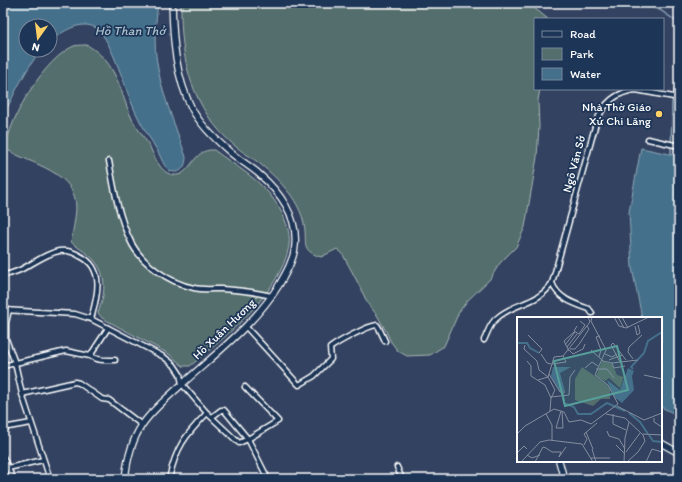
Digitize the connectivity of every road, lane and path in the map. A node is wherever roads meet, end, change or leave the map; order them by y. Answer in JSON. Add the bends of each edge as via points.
{"nodes":[{"id":1,"x":172,"y":3,"type":"edge"},
{"id":2,"x":678,"y":98,"type":"edge"},
{"id":3,"x":648,"y":139,"type":"dead end"},
{"id":4,"x":679,"y":146,"type":"edge"},
{"id":5,"x":109,"y":161,"type":"dead end"},
{"id":6,"x":3,"y":275,"type":"edge"},
{"id":7,"x":552,"y":283,"type":"junction"},
{"id":8,"x":272,"y":296,"type":"junction"},
{"id":9,"x":3,"y":310,"type":"edge"},
{"id":10,"x":9,"y":310,"type":"junction"},
{"id":11,"x":592,"y":313,"type":"dead end"},
{"id":12,"x":91,"y":319,"type":"junction"},
{"id":13,"x":246,"y":327,"type":"junction"},
{"id":14,"x":108,"y":328,"type":"junction"},
{"id":15,"x":484,"y":340,"type":"dead end"},
{"id":16,"x":385,"y":341,"type":"dead end"},
{"id":17,"x":90,"y":356,"type":"junction"},
{"id":18,"x":116,"y":360,"type":"dead end"},
{"id":19,"x":15,"y":363,"type":"junction"},
{"id":20,"x":3,"y":366,"type":"edge"},
{"id":21,"x":182,"y":384,"type":"junction"},
{"id":22,"x":245,"y":387,"type":"dead end"},
{"id":23,"x":22,"y":394,"type":"junction"},
{"id":24,"x":207,"y":413,"type":"junction"},
{"id":25,"x":212,"y":417,"type":"junction"},
{"id":26,"x":31,"y":423,"type":"junction"},
{"id":27,"x":142,"y":425,"type":"junction"},
{"id":28,"x":3,"y":428,"type":"edge"},
{"id":29,"x":248,"y":438,"type":"junction"},
{"id":30,"x":662,"y":444,"type":"edge"},
{"id":31,"x":679,"y":453,"type":"edge"},
{"id":32,"x":3,"y":457,"type":"edge"},
{"id":33,"x":44,"y":460,"type":"junction"},
{"id":34,"x":559,"y":462,"type":"edge"},
{"id":35,"x":397,"y":467,"type":"dead end"},
{"id":36,"x":8,"y":468,"type":"junction"},
{"id":37,"x":13,"y":479,"type":"edge"},
{"id":38,"x":50,"y":479,"type":"edge"},
{"id":39,"x":125,"y":479,"type":"edge"},
{"id":40,"x":169,"y":479,"type":"edge"},
{"id":41,"x":268,"y":479,"type":"edge"},
{"id":42,"x":402,"y":479,"type":"edge"},
{"id":43,"x":564,"y":479,"type":"edge"}],
"edges":[{"from":1,"to":8,"type":"main road","name":"Hồ Xuân Hương","via":[[179,76],[192,109],[205,128],[230,153],[258,173],[276,191],[288,207],[294,221],[295,248],[284,276]]},
{"from":2,"to":7,"type":"street","name":"Ngô Văn Sở","via":[[636,90],[624,92],[608,102],[599,114]]},
{"from":3,"to":4,"type":"street"},
{"from":5,"to":8,"type":"street","via":[[121,216],[130,242],[156,270],[174,282],[195,288],[250,291]]},
{"from":6,"to":12,"type":"street","via":[[60,251],[72,252],[83,257],[90,262],[98,282],[97,299]]},
{"from":7,"to":11,"type":"street","via":[[557,293]]},
{"from":7,"to":15,"type":"street","name":"Ngô Văn Sở","via":[[539,297],[506,311],[497,318]]},
{"from":8,"to":13,"type":"main road","name":"Hồ Xuân Hương"},
{"from":9,"to":10,"type":"street"},
{"from":10,"to":12,"type":"street","via":[[75,314]]},
{"from":10,"to":19,"type":"street","via":[[6,339]]},
{"from":12,"to":14,"type":"street"},
{"from":13,"to":16,"type":"street","via":[[299,385],[314,376],[331,359],[330,348],[343,340],[377,325]]},
{"from":13,"to":21,"type":"main road","name":"Hồ Xuân Hương"},
{"from":14,"to":17,"type":"street"},
{"from":14,"to":21,"type":"street","via":[[164,357],[180,374]]},
{"from":17,"to":18,"type":"street","via":[[102,360]]},
{"from":17,"to":19,"type":"street","via":[[66,352]]},
{"from":19,"to":20,"type":"street"},
{"from":19,"to":23,"type":"street"},
{"from":21,"to":24,"type":"street"},
{"from":21,"to":27,"type":"main road","name":"Hồ Xuân Hương","via":[[157,406]]},
{"from":22,"to":29,"type":"street","via":[[278,421]]},
{"from":23,"to":26,"type":"street"},
{"from":23,"to":27,"type":"street","via":[[79,382],[102,399],[109,400]]},
{"from":24,"to":25,"type":"street"},
{"from":24,"to":40,"type":"street","via":[[182,441]]},
{"from":25,"to":29,"type":"street","via":[[240,443]]},
{"from":25,"to":29,"type":"street","via":[[224,410]]},
{"from":26,"to":28,"type":"street"},
{"from":26,"to":33,"type":"street"},
{"from":27,"to":39,"type":"main road","name":"Hồ Xuân Hương","via":[[128,457]]},
{"from":29,"to":41,"type":"street"},
{"from":30,"to":31,"type":"main road"},
{"from":32,"to":36,"type":"street"},
{"from":33,"to":36,"type":"street"},
{"from":33,"to":38,"type":"street"},
{"from":34,"to":43,"type":"main road"},
{"from":35,"to":42,"type":"street"},
{"from":36,"to":37,"type":"street"}]}
